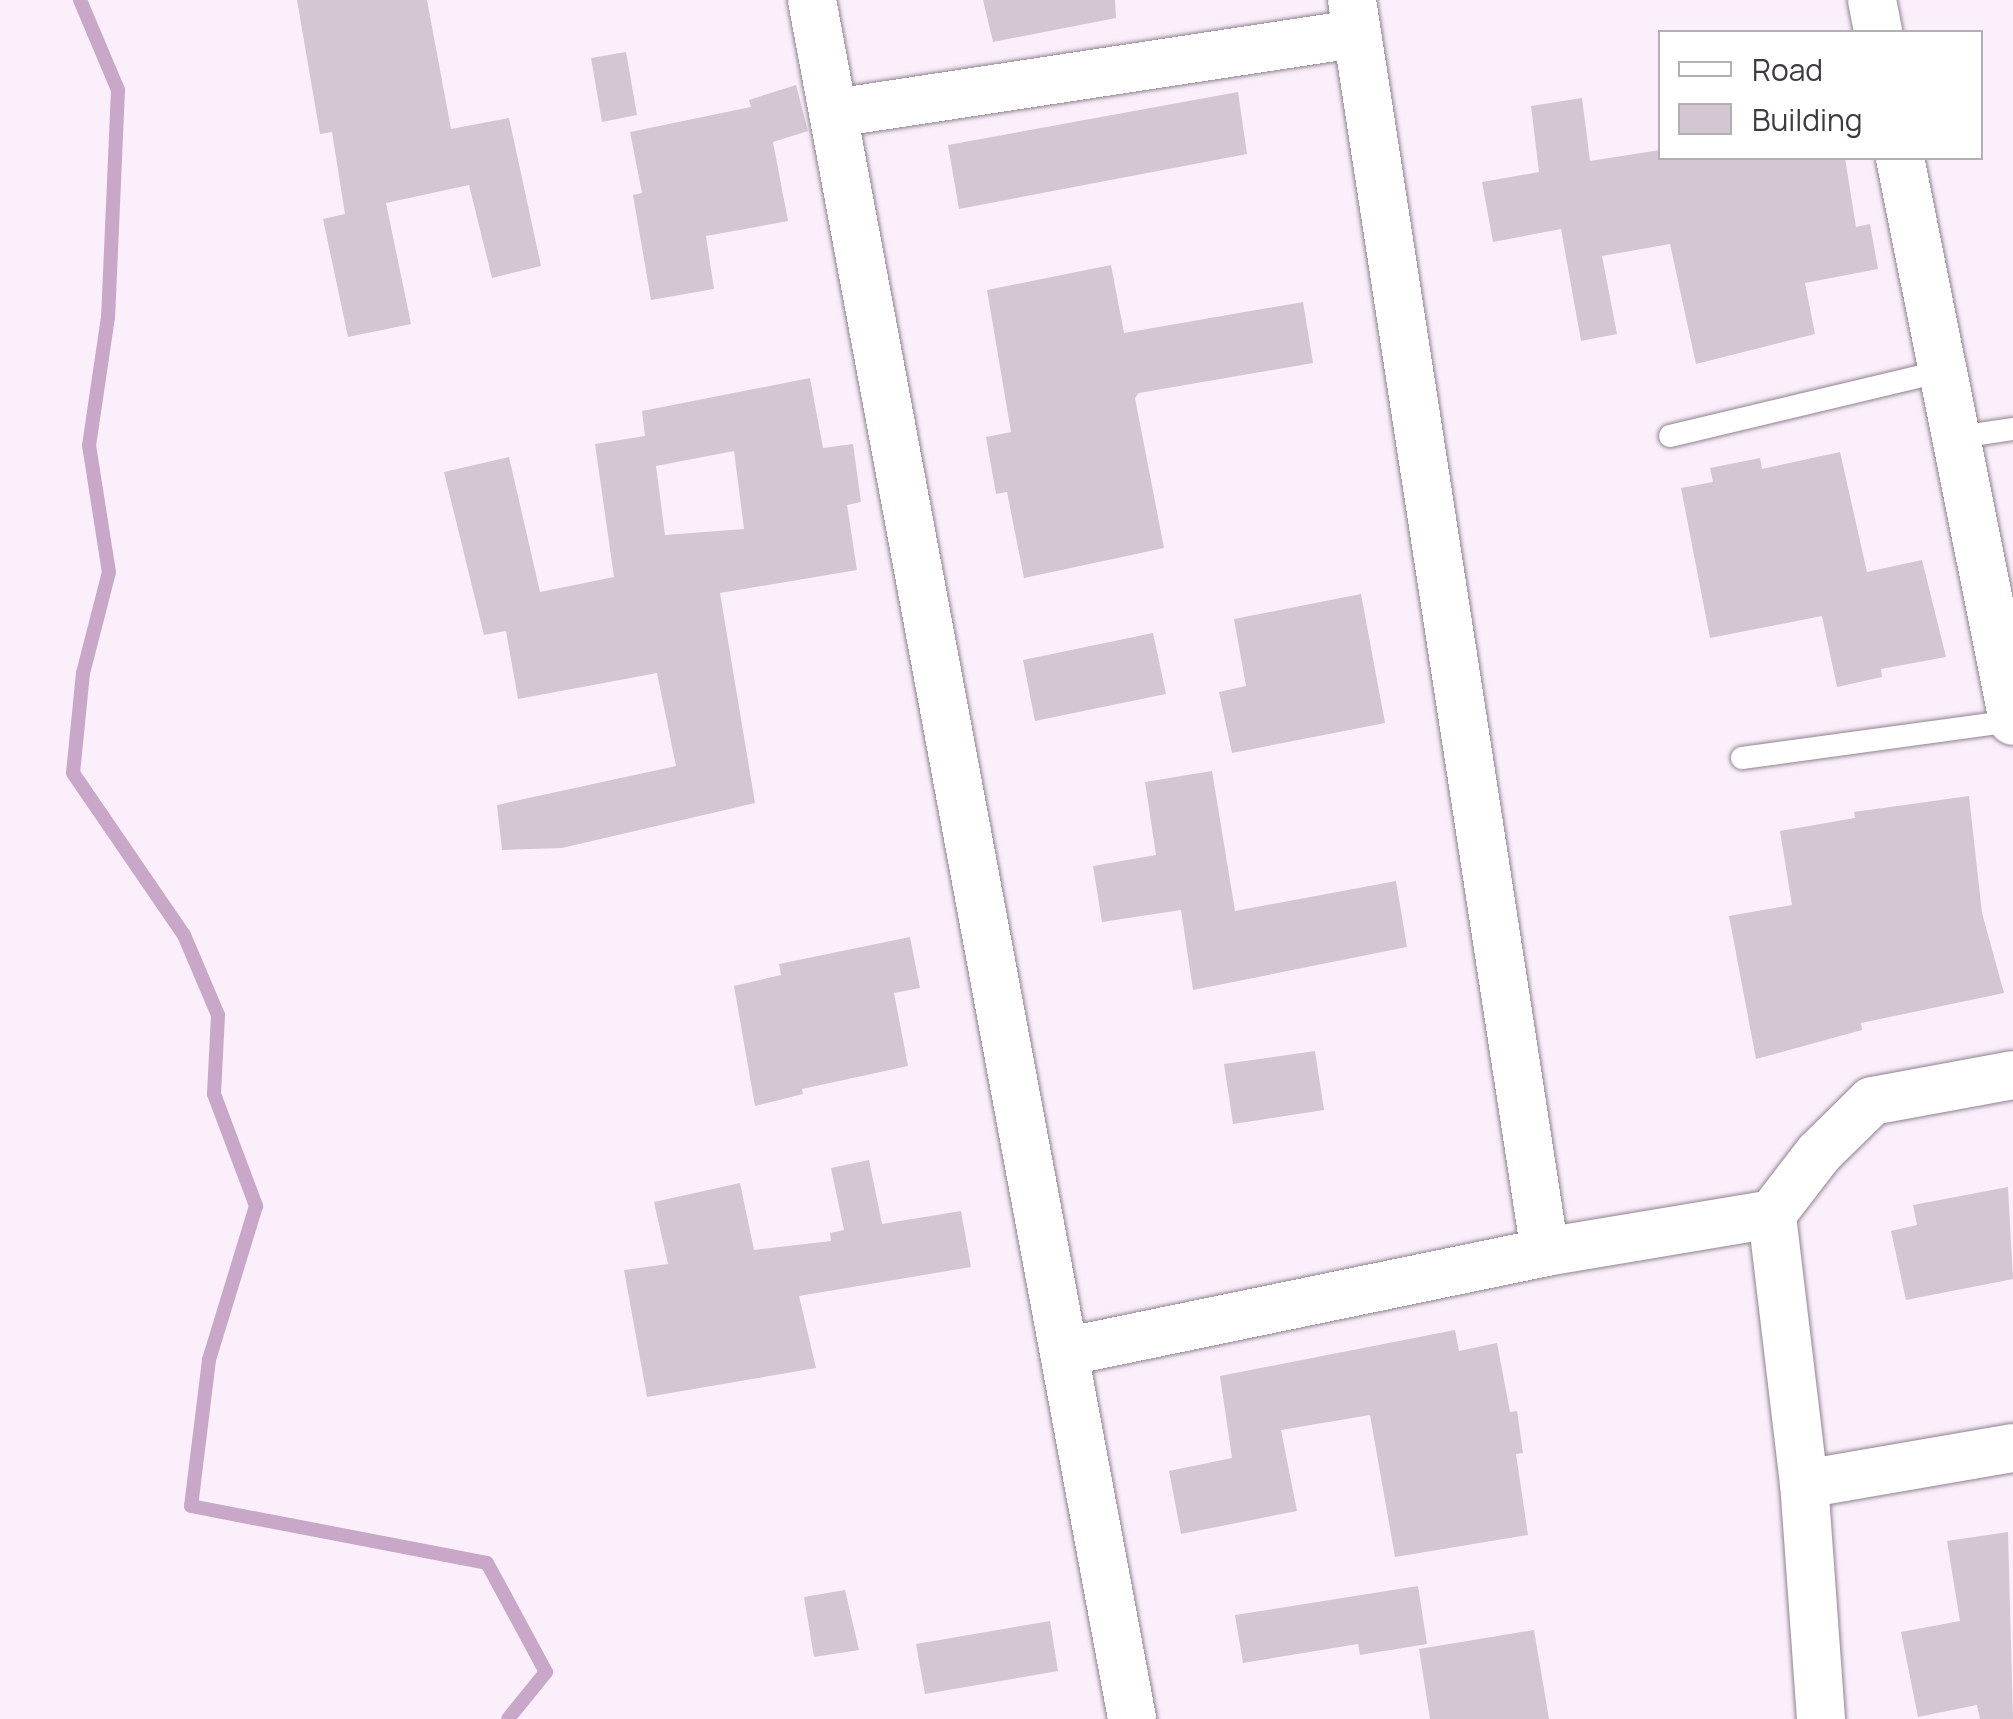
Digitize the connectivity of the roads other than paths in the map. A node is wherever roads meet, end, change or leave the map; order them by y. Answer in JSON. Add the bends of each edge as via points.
{"nodes":[{"id":1,"x":812,"y":0,"type":"edge"},
{"id":2,"x":1872,"y":0,"type":"edge"},
{"id":3,"x":1353,"y":17,"type":"edge"},
{"id":4,"x":1878,"y":30,"type":"edge"},
{"id":5,"x":835,"y":113,"type":"junction"},
{"id":6,"x":1900,"y":160,"type":"edge"},
{"id":7,"x":1938,"y":372,"type":"junction"},
{"id":8,"x":2013,"y":429,"type":"edge"},
{"id":9,"x":1670,"y":436,"type":"dead end"},
{"id":10,"x":1952,"y":438,"type":"junction"},
{"id":11,"x":2013,"y":721,"type":"edge"},
{"id":12,"x":1742,"y":758,"type":"dead end"},
{"id":13,"x":2013,"y":1075,"type":"edge"},
{"id":14,"x":1772,"y":1214,"type":"junction"},
{"id":15,"x":1545,"y":1252,"type":"junction"},
{"id":16,"x":1064,"y":1352,"type":"junction"},
{"id":17,"x":2013,"y":1448,"type":"edge"},
{"id":18,"x":1804,"y":1484,"type":"junction"},
{"id":19,"x":1132,"y":1719,"type":"edge"},
{"id":20,"x":1822,"y":1719,"type":"edge"}],
"edges":[{"from":1,"to":5,"type":"street"},
{"from":2,"to":4,"type":"street"},
{"from":3,"to":5,"type":"street"},
{"from":3,"to":15,"type":"street"},
{"from":5,"to":16,"type":"street"},
{"from":6,"to":7,"type":"street"},
{"from":7,"to":9,"type":"lane"},
{"from":7,"to":10,"type":"street"},
{"from":8,"to":10,"type":"lane"},
{"from":10,"to":11,"type":"street"},
{"from":11,"to":12,"type":"lane"},
{"from":13,"to":14,"type":"street","via":[[1872,1101],[1819,1153]]},
{"from":14,"to":15,"type":"street"},
{"from":14,"to":18,"type":"street"},
{"from":15,"to":16,"type":"street"},
{"from":16,"to":19,"type":"street"},
{"from":17,"to":18,"type":"street"},
{"from":18,"to":20,"type":"street"}]}
